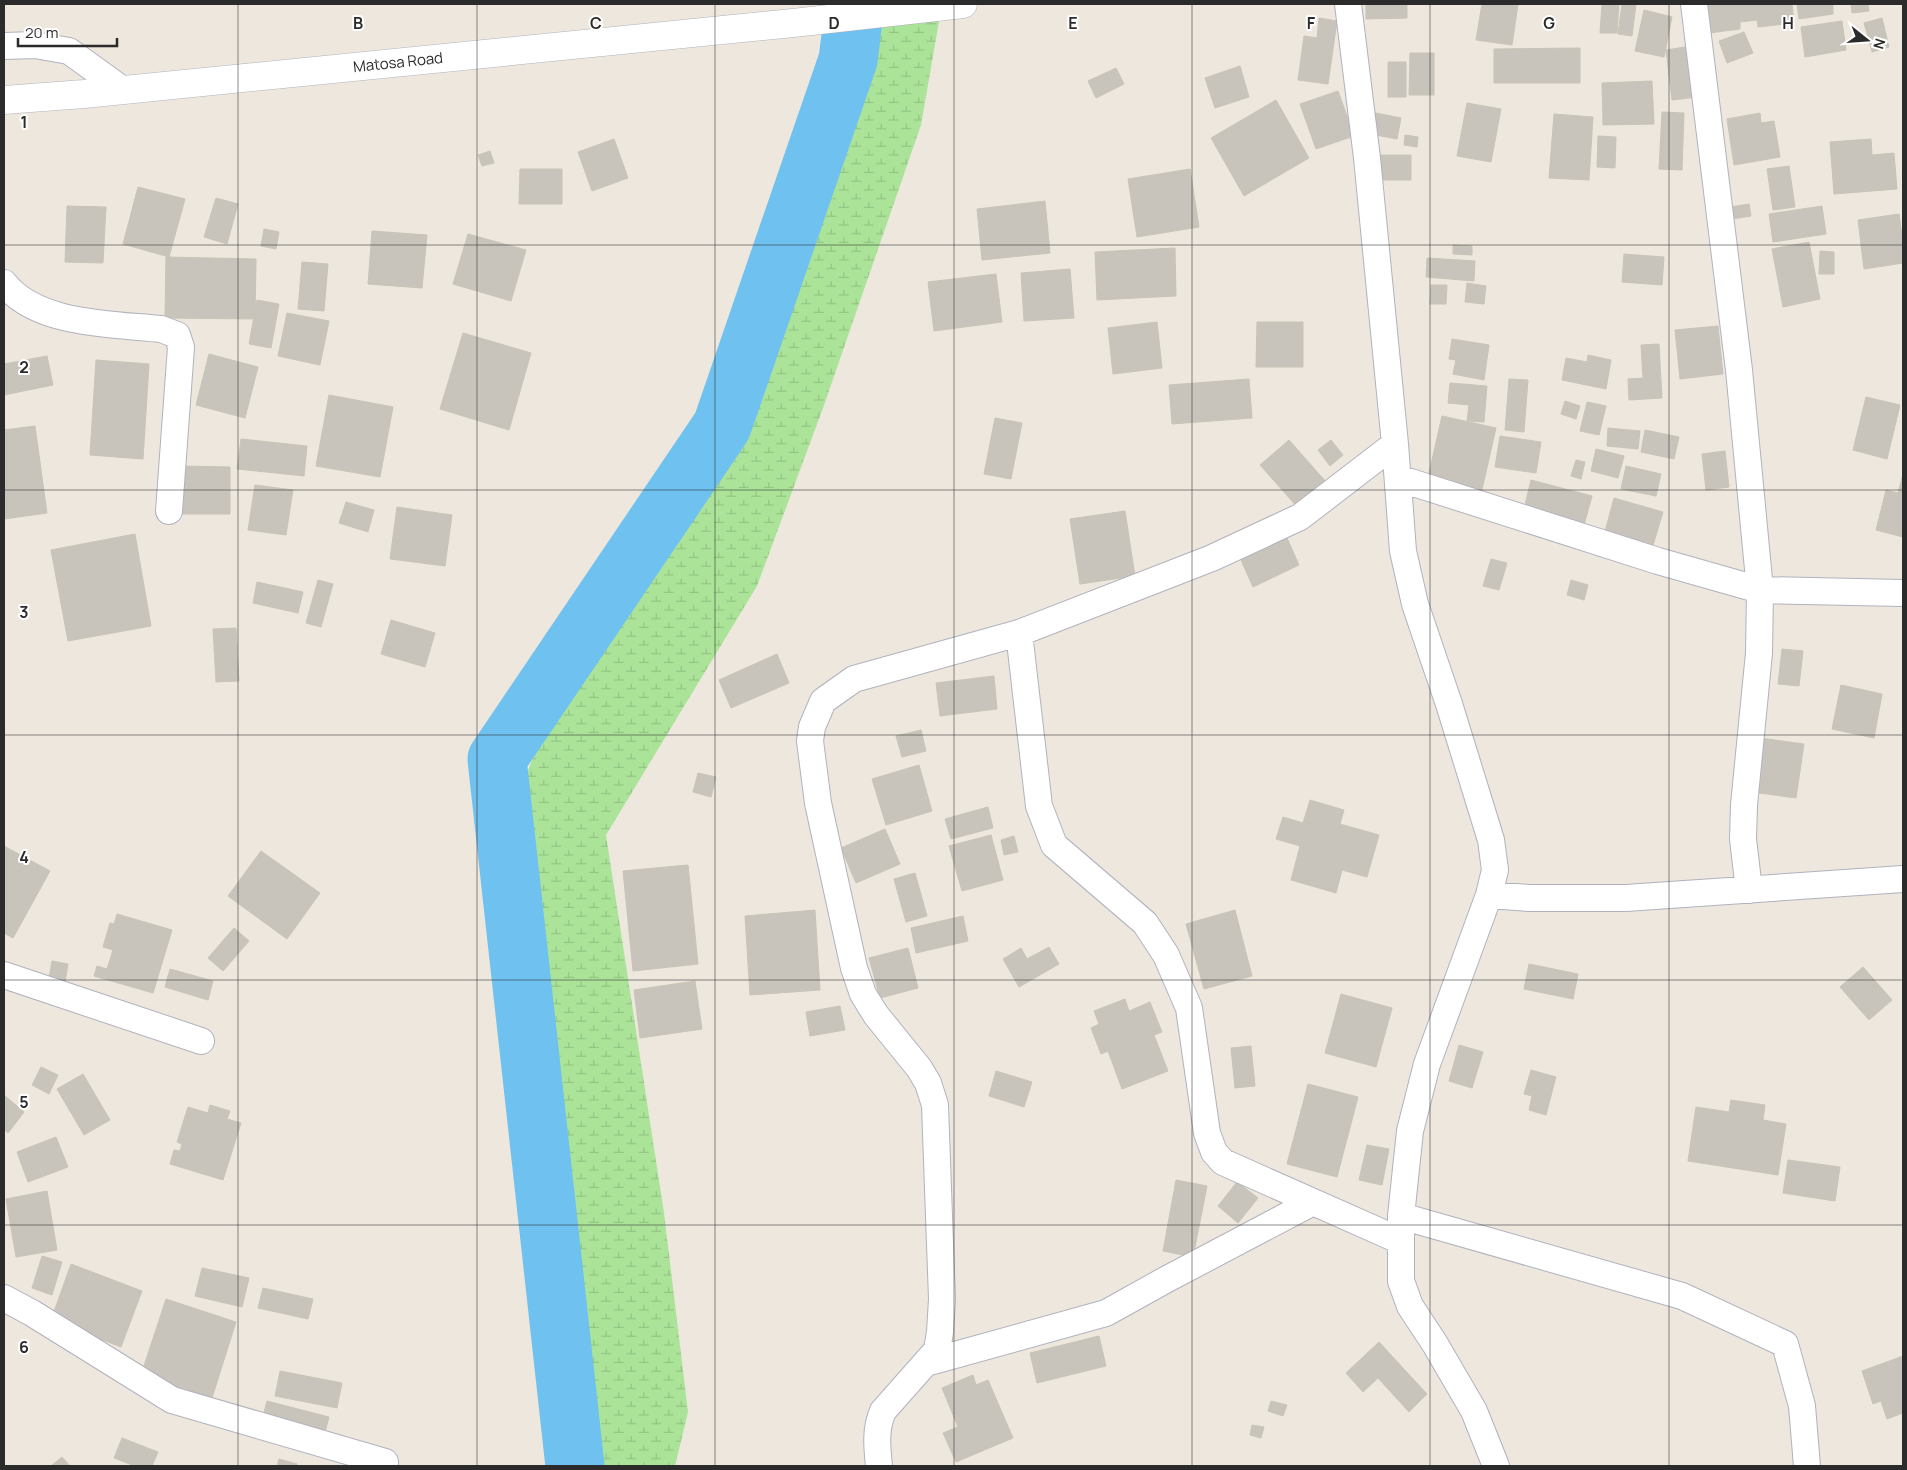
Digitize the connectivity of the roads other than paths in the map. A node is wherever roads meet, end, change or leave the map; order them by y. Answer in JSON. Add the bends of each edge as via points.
{"nodes":[{"id":1,"x":1348,"y":4,"type":"edge"},
{"id":2,"x":1694,"y":4,"type":"edge"},
{"id":3,"x":958,"y":5,"type":"edge"},
{"id":4,"x":4,"y":46,"type":"edge"},
{"id":5,"x":123,"y":90,"type":"junction"},
{"id":6,"x":4,"y":100,"type":"edge"},
{"id":7,"x":4,"y":283,"type":"edge"},
{"id":8,"x":1395,"y":444,"type":"junction"},
{"id":9,"x":1398,"y":478,"type":"junction"},
{"id":10,"x":169,"y":510,"type":"dead end"},
{"id":11,"x":1760,"y":590,"type":"junction"},
{"id":12,"x":1903,"y":593,"type":"edge"},
{"id":13,"x":1019,"y":633,"type":"junction"},
{"id":14,"x":1903,"y":879,"type":"edge"},
{"id":15,"x":1749,"y":890,"type":"junction"},
{"id":16,"x":1489,"y":895,"type":"junction"},
{"id":17,"x":4,"y":975,"type":"edge"},
{"id":18,"x":201,"y":1041,"type":"dead end"},
{"id":19,"x":1313,"y":1202,"type":"junction"},
{"id":20,"x":1401,"y":1229,"type":"junction"},
{"id":21,"x":4,"y":1298,"type":"edge"},
{"id":22,"x":926,"y":1363,"type":"junction"},
{"id":23,"x":385,"y":1462,"type":"dead end"},
{"id":24,"x":879,"y":1466,"type":"edge"},
{"id":25,"x":1496,"y":1466,"type":"edge"},
{"id":26,"x":1807,"y":1466,"type":"edge"}],
"edges":[{"from":1,"to":8,"type":"street","via":[[1367,158]]},
{"from":2,"to":11,"type":"street","via":[[1738,370]]},
{"from":3,"to":5,"type":"street","name":"Matosa Road"},
{"from":4,"to":5,"type":"street","via":[[35,45],[69,51]]},
{"from":5,"to":6,"type":"street","name":"Matosa Road"},
{"from":7,"to":10,"type":"street","via":[[30,306],[57,316],[161,329],[177,335],[181,347]]},
{"from":8,"to":9,"type":"street"},
{"from":8,"to":13,"type":"street","via":[[1300,517],[1212,558]]},
{"from":9,"to":11,"type":"street"},
{"from":9,"to":16,"type":"street","via":[[1403,551],[1415,604],[1491,840],[1495,870]]},
{"from":11,"to":12,"type":"street"},
{"from":11,"to":15,"type":"street","via":[[1758,653],[1744,805],[1743,839]]},
{"from":13,"to":19,"type":"street","via":[[1039,806],[1054,845],[1145,923],[1166,955],[1189,1008],[1207,1133],[1214,1152],[1223,1162]]},
{"from":13,"to":22,"type":"street","via":[[854,679],[823,701],[812,726],[810,741],[818,803],[854,968],[872,1008],[924,1076],[934,1105],[942,1300],[937,1350]]},
{"from":14,"to":15,"type":"street"},
{"from":15,"to":16,"type":"street","via":[[1626,898]]},
{"from":16,"to":20,"type":"street","via":[[1427,1064],[1410,1131]]},
{"from":17,"to":18,"type":"street"},
{"from":19,"to":20,"type":"street"},
{"from":19,"to":22,"type":"street","via":[[1106,1313]]},
{"from":20,"to":25,"type":"street","via":[[1401,1281],[1410,1306],[1474,1411]]},
{"from":20,"to":26,"type":"street","via":[[1682,1296],[1785,1344],[1802,1406]]},
{"from":21,"to":23,"type":"street","via":[[172,1400]]},
{"from":22,"to":24,"type":"street","via":[[880,1417],[877,1440]]}]}
